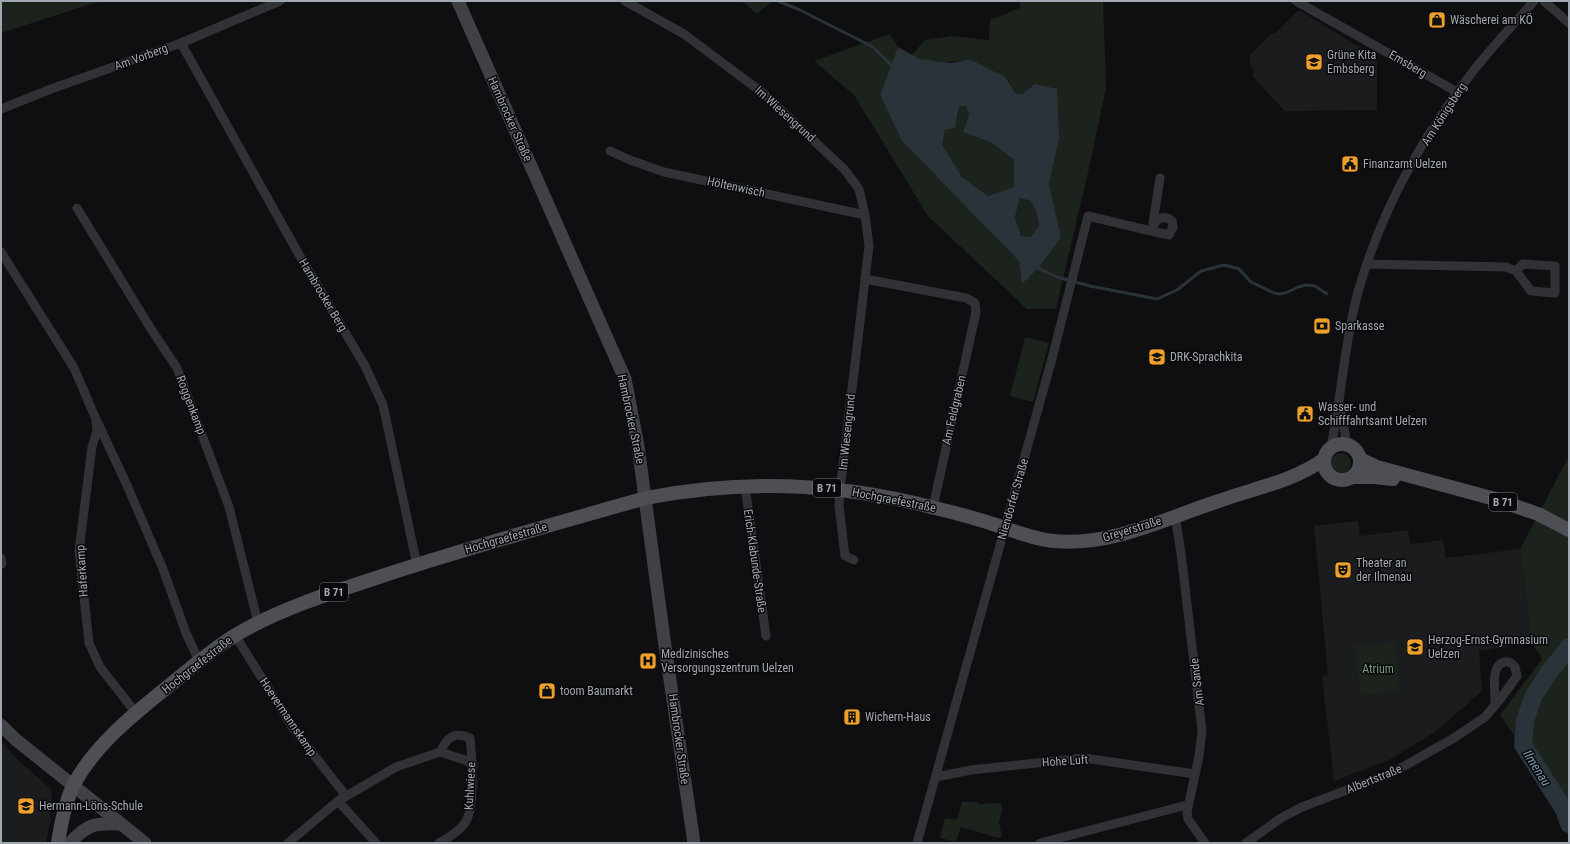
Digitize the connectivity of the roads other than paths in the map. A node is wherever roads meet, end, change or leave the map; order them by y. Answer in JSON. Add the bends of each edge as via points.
{"nodes":[{"id":1,"x":280,"y":1,"type":"edge"},
{"id":2,"x":458,"y":1,"type":"edge"},
{"id":3,"x":625,"y":1,"type":"edge"},
{"id":4,"x":1296,"y":1,"type":"edge"},
{"id":5,"x":1534,"y":1,"type":"edge"},
{"id":6,"x":1544,"y":1,"type":"edge"},
{"id":7,"x":1569,"y":23,"type":"edge"},
{"id":8,"x":181,"y":43,"type":"junction"},
{"id":9,"x":1457,"y":92,"type":"junction"},
{"id":10,"x":1,"y":109,"type":"edge"},
{"id":11,"x":610,"y":151,"type":"dead end"},
{"id":12,"x":1160,"y":178,"type":"dead end"},
{"id":13,"x":77,"y":208,"type":"dead end"},
{"id":14,"x":865,"y":215,"type":"junction"},
{"id":15,"x":1,"y":252,"type":"edge"},
{"id":16,"x":1367,"y":264,"type":"junction"},
{"id":17,"x":1516,"y":271,"type":"junction"},
{"id":18,"x":865,"y":280,"type":"junction"},
{"id":19,"x":1339,"y":404,"type":"junction"},
{"id":20,"x":95,"y":417,"type":"junction"},
{"id":21,"x":1347,"y":445,"type":"junction"},
{"id":22,"x":1331,"y":447,"type":"junction"},
{"id":23,"x":1360,"y":459,"type":"junction"},
{"id":24,"x":1323,"y":460,"type":"junction"},
{"id":25,"x":1330,"y":476,"type":"junction"},
{"id":26,"x":1353,"y":477,"type":"junction"},
{"id":27,"x":1434,"y":483,"type":"junction"},
{"id":28,"x":745,"y":486,"type":"junction"},
{"id":29,"x":840,"y":490,"type":"junction"},
{"id":30,"x":1258,"y":490,"type":"junction"},
{"id":31,"x":646,"y":498,"type":"junction"},
{"id":32,"x":932,"y":507,"type":"junction"},
{"id":33,"x":1175,"y":516,"type":"junction"},
{"id":34,"x":1005,"y":528,"type":"junction"},
{"id":35,"x":1569,"y":530,"type":"edge"},
{"id":36,"x":854,"y":560,"type":"dead end"},
{"id":37,"x":417,"y":564,"type":"junction"},
{"id":38,"x":258,"y":623,"type":"junction"},
{"id":39,"x":235,"y":635,"type":"junction"},
{"id":40,"x":766,"y":636,"type":"dead end"},
{"id":41,"x":199,"y":662,"type":"junction"},
{"id":42,"x":1496,"y":705,"type":"dead end"},
{"id":43,"x":136,"y":713,"type":"junction"},
{"id":44,"x":1,"y":725,"type":"edge"},
{"id":45,"x":440,"y":752,"type":"junction"},
{"id":46,"x":473,"y":765,"type":"junction"},
{"id":47,"x":1195,"y":774,"type":"junction"},
{"id":48,"x":936,"y":776,"type":"junction"},
{"id":49,"x":74,"y":785,"type":"junction"},
{"id":50,"x":342,"y":799,"type":"junction"},
{"id":51,"x":1187,"y":805,"type":"junction"},
{"id":52,"x":120,"y":824,"type":"junction"},
{"id":53,"x":58,"y":843,"type":"edge"},
{"id":54,"x":70,"y":843,"type":"edge"},
{"id":55,"x":145,"y":843,"type":"edge"},
{"id":56,"x":288,"y":843,"type":"edge"},
{"id":57,"x":376,"y":843,"type":"edge"},
{"id":58,"x":439,"y":843,"type":"edge"},
{"id":59,"x":694,"y":843,"type":"edge"},
{"id":60,"x":917,"y":843,"type":"edge"},
{"id":61,"x":1040,"y":843,"type":"edge"},
{"id":62,"x":1205,"y":843,"type":"edge"},
{"id":63,"x":1246,"y":843,"type":"edge"}],
"edges":[{"from":1,"to":8,"type":"street","name":"Am Vorberg"},
{"from":2,"to":31,"type":"street","name":"Hambrocker Straße","via":[[625,379]]},
{"from":3,"to":14,"type":"street","name":"Im Wiesengrund","via":[[684,34],[764,94],[844,169],[859,189]]},
{"from":4,"to":9,"type":"street","name":"Emsberg"},
{"from":5,"to":9,"type":"street","name":"Am Königsberg","via":[[1492,47]]},
{"from":6,"to":7,"type":"street"},
{"from":8,"to":10,"type":"street","name":"Am Vorberg"},
{"from":8,"to":37,"type":"street","name":"Hambrocker Berg","via":[[368,372],[383,405]]},
{"from":9,"to":16,"type":"street","name":"Am Königsberg","via":[[1398,188]]},
{"from":11,"to":14,"type":"street","name":"Höltenwisch","via":[[664,172]]},
{"from":12,"to":34,"type":"street","name":"Niendorfer Straße","via":[[1152,227],[1088,216]]},
{"from":13,"to":38,"type":"street","name":"Roggenkamp","via":[[177,368],[229,506]]},
{"from":14,"to":18,"type":"street","name":"Im Wiesengrund","via":[[869,246]]},
{"from":15,"to":20,"type":"street","name":"Haferkamp","via":[[74,368]]},
{"from":16,"to":17,"type":"street","via":[[1506,267]]},
{"from":16,"to":19,"type":"street","name":"Am Königsberg","via":[[1345,349]]},
{"from":17,"to":17,"type":"street","via":[[1523,264],[1555,266],[1555,293],[1531,291]]},
{"from":18,"to":29,"type":"street","name":"Im Wiesengrund"},
{"from":18,"to":32,"type":"street","name":"Am Feldgraben","via":[[966,298],[975,303],[976,312]]},
{"from":19,"to":21,"type":"street","name":"Am Königsberg"},
{"from":19,"to":22,"type":"street","name":"Am Königsberg"},
{"from":20,"to":41,"type":"street","name":"Haferkamp","via":[[163,569]]},
{"from":20,"to":43,"type":"street","name":"Haferkamp","via":[[97,431],[92,447],[79,551],[89,643],[100,667]]},
{"from":21,"to":22,"type":"main road"},
{"from":21,"to":23,"type":"main road","via":[[1358,453]]},
{"from":22,"to":24,"type":"main road"},
{"from":23,"to":26,"type":"main road","via":[[1358,472]]},
{"from":23,"to":27,"type":"main road","number":"B 71","via":[[1377,467]]},
{"from":24,"to":25,"type":"main road"},
{"from":24,"to":30,"type":"main road","name":"Greyerstraße","number":"B 71","via":[[1307,471]]},
{"from":25,"to":26,"type":"main road","via":[[1342,481]]},
{"from":25,"to":30,"type":"main road","name":"Greyerstraße","number":"B 71"},
{"from":26,"to":27,"type":"main road","number":"B 71"},
{"from":27,"to":35,"type":"main road","number":"B 71","via":[[1495,499],[1538,514]]},
{"from":28,"to":29,"type":"main road","name":"Hochgraefestraße","number":"B 71","via":[[795,486]]},
{"from":28,"to":31,"type":"main road","name":"Hochgraefestraße","number":"B 71","via":[[707,488]]},
{"from":28,"to":40,"type":"street","name":"Erich-Klabunde-Straße"},
{"from":29,"to":32,"type":"main road","name":"Hochgraefestraße","number":"B 71","via":[[887,496]]},
{"from":29,"to":36,"type":"street","name":"Im Wiesengrund","via":[[839,506],[845,556]]},
{"from":30,"to":33,"type":"main road","name":"Greyerstraße","number":"B 71"},
{"from":31,"to":37,"type":"main road","name":"Hochgraefestraße","number":"B 71"},
{"from":31,"to":59,"type":"street","name":"Hambrocker Straße"},
{"from":32,"to":34,"type":"main road","name":"Hochgraefestraße","number":"B 71"},
{"from":33,"to":34,"type":"main road","name":"Greyerstraße","number":"B 71","via":[[1115,536],[1074,542],[1030,537]]},
{"from":33,"to":47,"type":"street","name":"Am Sande","via":[[1202,731]]},
{"from":34,"to":48,"type":"street","name":"Niendorfer Straße"},
{"from":37,"to":38,"type":"main road","name":"Hochgraefestraße","number":"B 71","via":[[319,597]]},
{"from":38,"to":39,"type":"main road","name":"Hochgraefestraße","number":"B 71"},
{"from":39,"to":41,"type":"main road","name":"Hochgraefestraße","number":"B 71"},
{"from":39,"to":50,"type":"street","name":"Hoevermannskamp","via":[[293,728]]},
{"from":41,"to":43,"type":"main road","name":"Hochgraefestraße","number":"B 71"},
{"from":42,"to":63,"type":"street","name":"Albertstraße","via":[[1468,729],[1410,764],[1302,807],[1281,818]]},
{"from":43,"to":49,"type":"main road","name":"Hochgraefestraße","number":"B 71","via":[[90,759]]},
{"from":44,"to":49,"type":"street"},
{"from":45,"to":46,"type":"street"},
{"from":45,"to":46,"type":"street","name":"Kuhlwiese","via":[[445,742],[461,734],[470,738]]},
{"from":45,"to":50,"type":"street","via":[[396,767]]},
{"from":46,"to":58,"type":"street","name":"Kuhlwiese","via":[[471,803],[467,820],[452,836]]},
{"from":47,"to":48,"type":"street","name":"Hohe Luft","via":[[1084,758]]},
{"from":47,"to":51,"type":"street","name":"Am Sande"},
{"from":48,"to":60,"type":"street","name":"Niendorfer Straße"},
{"from":49,"to":52,"type":"street"},
{"from":49,"to":53,"type":"main road","number":"B 71","via":[[66,805]]},
{"from":50,"to":56,"type":"street"},
{"from":50,"to":57,"type":"street"},
{"from":51,"to":61,"type":"street"},
{"from":51,"to":62,"type":"street","name":"Am Sande","via":[[1188,820]]},
{"from":52,"to":54,"type":"street","via":[[101,823],[87,828]]},
{"from":52,"to":55,"type":"street"}]}
